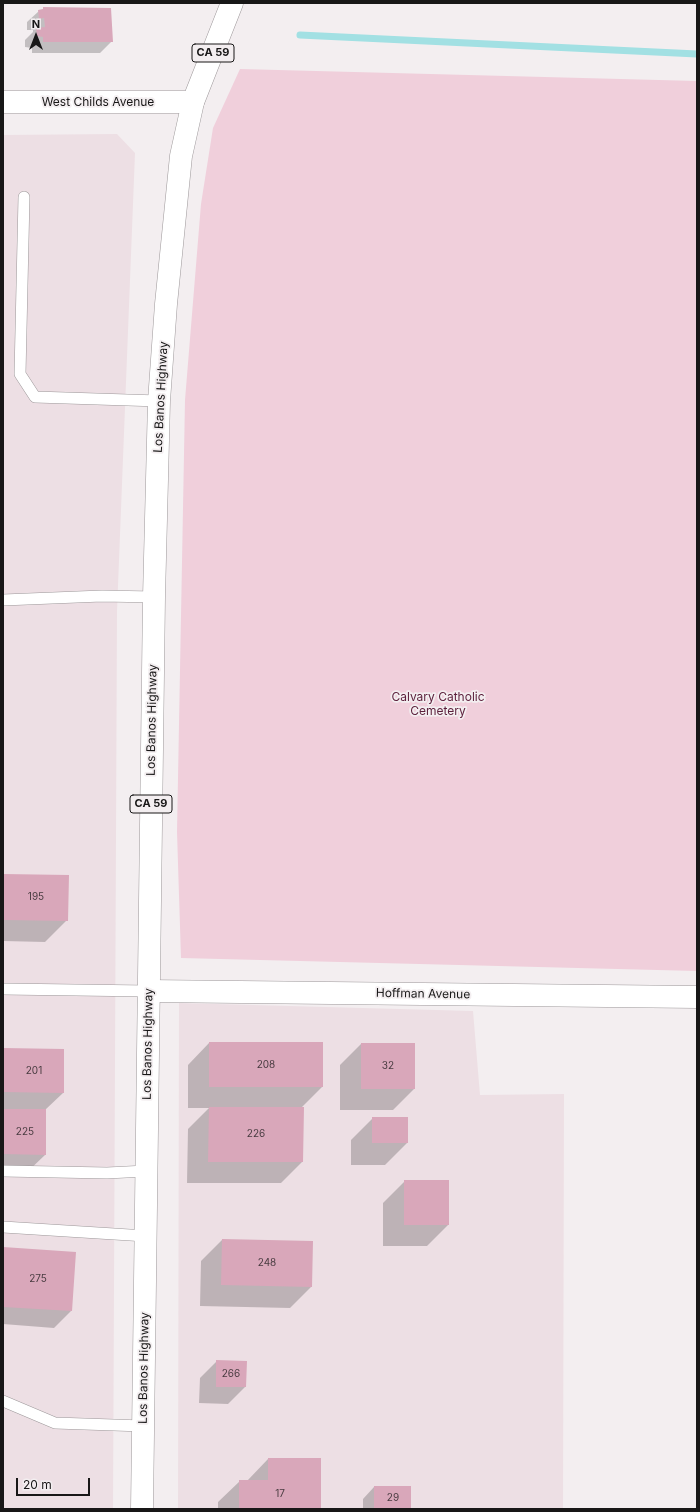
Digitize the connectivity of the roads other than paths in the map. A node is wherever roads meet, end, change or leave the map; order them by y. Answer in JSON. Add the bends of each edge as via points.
{"nodes":[{"id":1,"x":232,"y":3,"type":"edge"},
{"id":2,"x":3,"y":102,"type":"edge"},
{"id":3,"x":193,"y":102,"type":"junction"},
{"id":4,"x":24,"y":197,"type":"dead end"},
{"id":5,"x":159,"y":401,"type":"junction"},
{"id":6,"x":154,"y":597,"type":"junction"},
{"id":7,"x":3,"y":600,"type":"edge"},
{"id":8,"x":3,"y":989,"type":"edge"},
{"id":9,"x":148,"y":991,"type":"junction"},
{"id":10,"x":697,"y":997,"type":"edge"},
{"id":11,"x":3,"y":1171,"type":"edge"},
{"id":12,"x":146,"y":1171,"type":"junction"},
{"id":13,"x":3,"y":1227,"type":"edge"},
{"id":14,"x":146,"y":1236,"type":"junction"},
{"id":15,"x":3,"y":1401,"type":"edge"},
{"id":16,"x":143,"y":1426,"type":"junction"},
{"id":17,"x":142,"y":1509,"type":"edge"}],
"edges":[{"from":1,"to":3,"type":"main road","number":"CA 59"},
{"from":2,"to":3,"type":"main road","name":"West Childs Avenue"},
{"from":3,"to":5,"type":"main road","name":"Los Banos Highway","number":"CA 59","via":[[181,156],[175,204]]},
{"from":4,"to":5,"type":"lane","via":[[20,374],[35,397]]},
{"from":5,"to":6,"type":"main road","name":"Los Banos Highway","number":"CA 59"},
{"from":6,"to":7,"type":"lane","via":[[102,596]]},
{"from":6,"to":9,"type":"main road","name":"Los Banos Highway","number":"CA 59"},
{"from":8,"to":9,"type":"lane"},
{"from":9,"to":10,"type":"main road","name":"Hoffman Avenue"},
{"from":9,"to":12,"type":"main road","name":"Los Banos Highway","number":"CA 59"},
{"from":11,"to":12,"type":"lane"},
{"from":12,"to":14,"type":"main road","name":"Los Banos Highway","number":"CA 59"},
{"from":13,"to":14,"type":"lane"},
{"from":14,"to":16,"type":"main road","name":"Los Banos Highway","number":"CA 59"},
{"from":15,"to":16,"type":"lane","via":[[55,1423]]},
{"from":16,"to":17,"type":"main road","name":"Los Banos Highway","number":"CA 59"}]}
